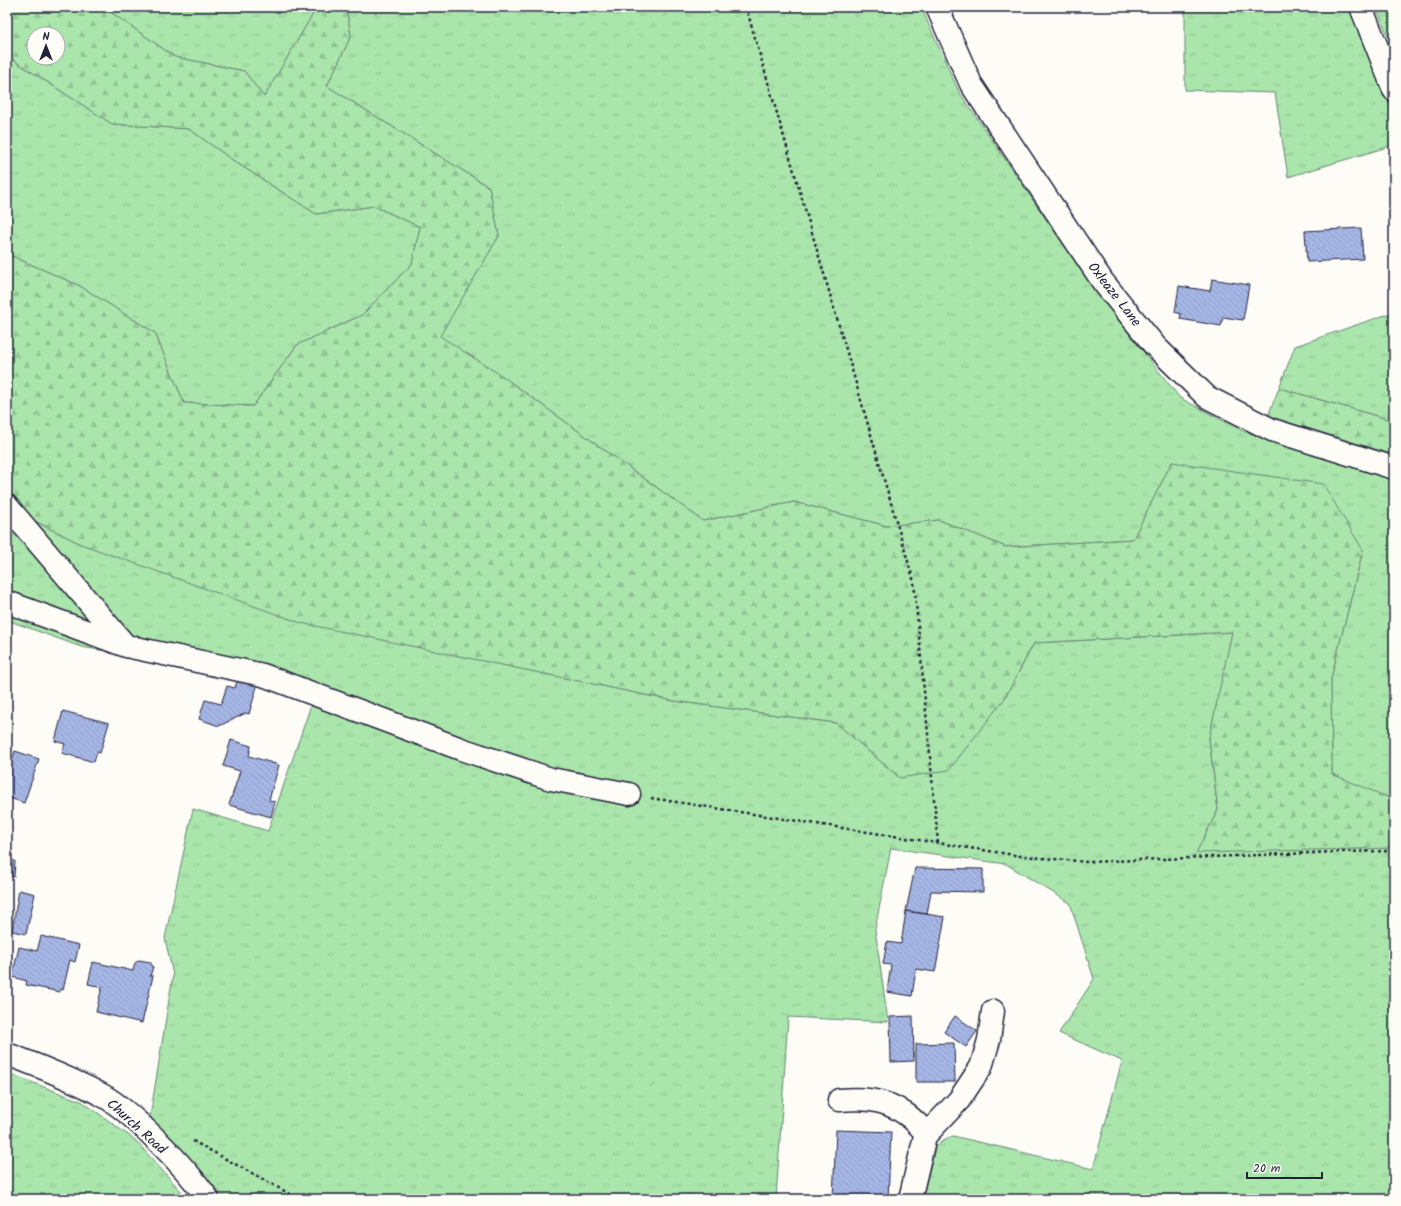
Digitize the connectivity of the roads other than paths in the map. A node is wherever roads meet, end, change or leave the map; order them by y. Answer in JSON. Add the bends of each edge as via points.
{"nodes":[{"id":1,"x":937,"y":7,"type":"edge"},
{"id":2,"x":1361,"y":7,"type":"edge"},
{"id":3,"x":1394,"y":90,"type":"edge"},
{"id":4,"x":1394,"y":468,"type":"edge"},
{"id":5,"x":7,"y":506,"type":"edge"},
{"id":6,"x":7,"y":602,"type":"edge"},
{"id":7,"x":126,"y":646,"type":"junction"},
{"id":8,"x":629,"y":794,"type":"road end"},
{"id":9,"x":993,"y":1011,"type":"dead end"},
{"id":10,"x":7,"y":1054,"type":"edge"},
{"id":11,"x":839,"y":1100,"type":"dead end"},
{"id":12,"x":927,"y":1134,"type":"junction"},
{"id":13,"x":208,"y":1199,"type":"edge"},
{"id":14,"x":910,"y":1199,"type":"edge"}],
"edges":[{"from":1,"to":4,"type":"street","name":"Oxleaze Lane","via":[[971,84],[1103,282],[1155,346],[1207,397],[1272,430]]},
{"from":2,"to":3,"type":"street"},
{"from":5,"to":7,"type":"street"},
{"from":6,"to":7,"type":"street"},
{"from":7,"to":8,"type":"street","via":[[262,675],[544,777]]},
{"from":9,"to":12,"type":"street","via":[[989,1040],[981,1068],[959,1100]]},
{"from":10,"to":13,"type":"street","name":"Church Road","via":[[103,1096],[132,1118],[169,1154]]},
{"from":11,"to":12,"type":"street","via":[[862,1098],[881,1102],[904,1112]]},
{"from":12,"to":14,"type":"street"}]}
